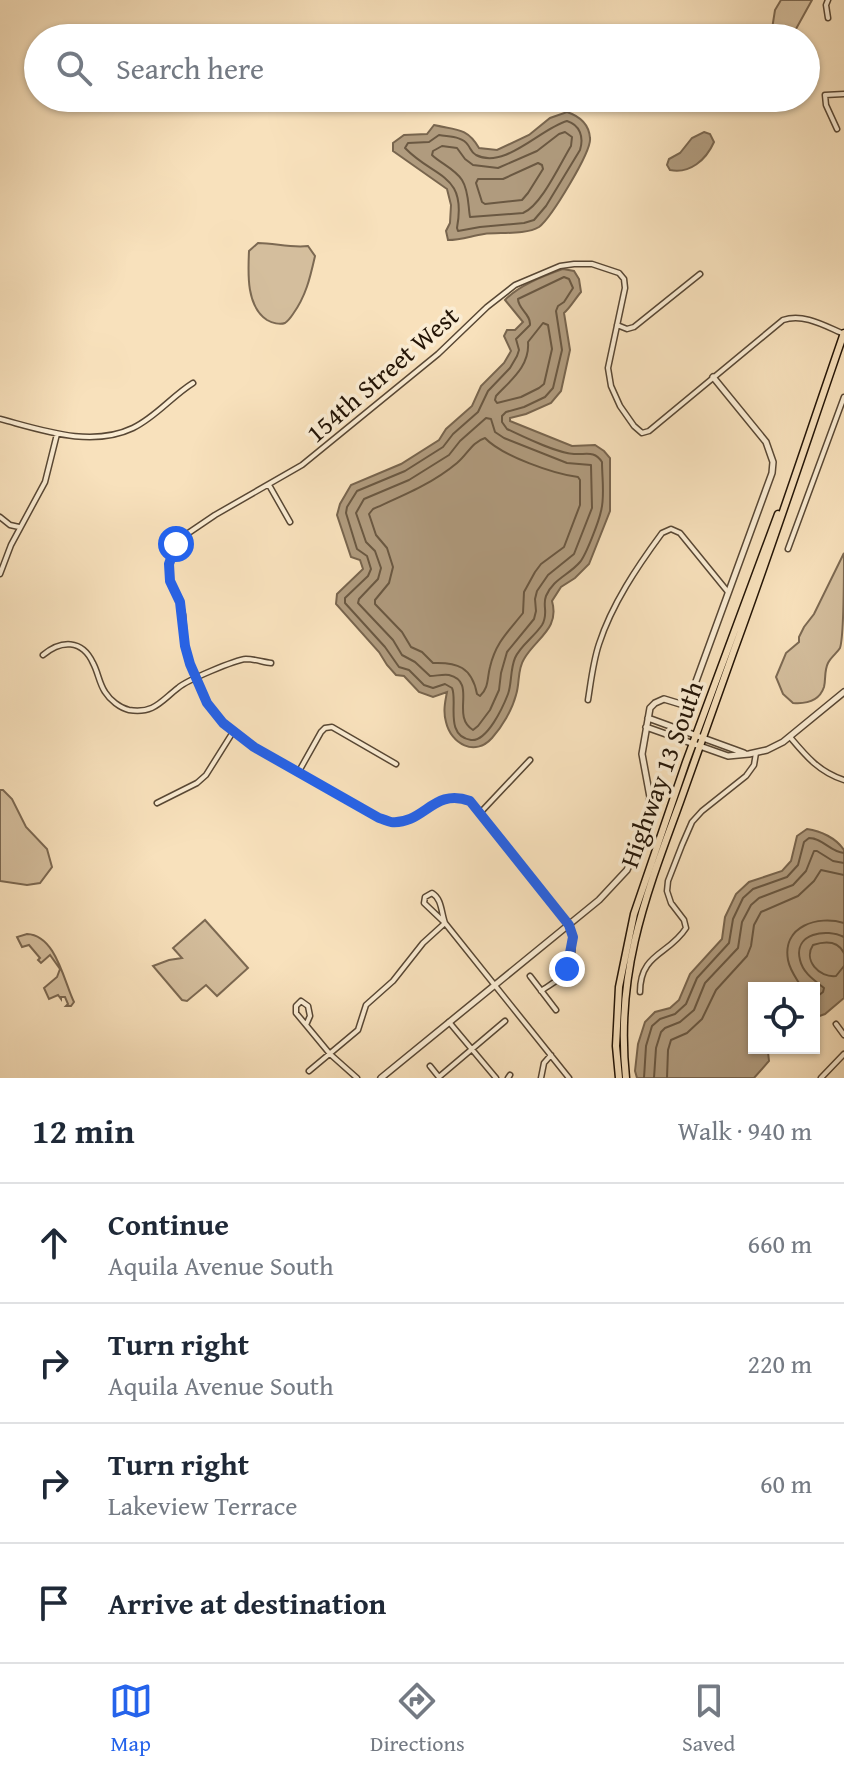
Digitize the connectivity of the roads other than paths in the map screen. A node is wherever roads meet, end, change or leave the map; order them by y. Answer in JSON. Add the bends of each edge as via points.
{"nodes":[{"id":1,"x":828,"y":0,"type":"edge"},
{"id":2,"x":828,"y":18,"type":"dead end"},
{"id":3,"x":844,"y":94,"type":"edge"},
{"id":4,"x":837,"y":129,"type":"dead end"},
{"id":5,"x":700,"y":274,"type":"dead end"},
{"id":6,"x":617,"y":325,"type":"junction"},
{"id":7,"x":844,"y":333,"type":"edge"},
{"id":8,"x":713,"y":377,"type":"junction"},
{"id":9,"x":193,"y":383,"type":"dead end"},
{"id":10,"x":844,"y":397,"type":"edge"},
{"id":11,"x":0,"y":419,"type":"edge"},
{"id":12,"x":57,"y":434,"type":"junction"},
{"id":13,"x":269,"y":485,"type":"junction"},
{"id":14,"x":0,"y":517,"type":"edge"},
{"id":15,"x":290,"y":522,"type":"dead end"},
{"id":16,"x":19,"y":527,"type":"junction"},
{"id":17,"x":788,"y":549,"type":"dead end"},
{"id":18,"x":0,"y":574,"type":"edge"},
{"id":19,"x":728,"y":592,"type":"junction"},
{"id":20,"x":43,"y":655,"type":"dead end"},
{"id":21,"x":271,"y":663,"type":"dead end"},
{"id":22,"x":195,"y":678,"type":"junction"},
{"id":23,"x":844,"y":692,"type":"edge"},
{"id":24,"x":588,"y":700,"type":"dead end"},
{"id":25,"x":647,"y":718,"type":"junction"},
{"id":26,"x":646,"y":727,"type":"junction"},
{"id":27,"x":233,"y":732,"type":"junction"},
{"id":28,"x":699,"y":736,"type":"junction"},
{"id":29,"x":790,"y":737,"type":"junction"},
{"id":30,"x":696,"y":745,"type":"junction"},
{"id":31,"x":756,"y":753,"type":"junction"},
{"id":32,"x":749,"y":754,"type":"junction"},
{"id":33,"x":530,"y":760,"type":"dead end"},
{"id":34,"x":396,"y":764,"type":"dead end"},
{"id":35,"x":298,"y":773,"type":"junction"},
{"id":36,"x":844,"y":780,"type":"edge"},
{"id":37,"x":157,"y":803,"type":"dead end"},
{"id":38,"x":480,"y":813,"type":"junction"},
{"id":39,"x":445,"y":923,"type":"junction"},
{"id":40,"x":569,"y":925,"type":"junction"},
{"id":41,"x":530,"y":976,"type":"dead end"},
{"id":42,"x":494,"y":984,"type":"junction"},
{"id":43,"x":541,"y":991,"type":"junction"},
{"id":44,"x":640,"y":992,"type":"dead end"},
{"id":45,"x":556,"y":1010,"type":"dead end"},
{"id":46,"x":505,"y":1021,"type":"dead end"},
{"id":47,"x":449,"y":1022,"type":"junction"},
{"id":48,"x":836,"y":1024,"type":"dead end"},
{"id":49,"x":306,"y":1025,"type":"junction"},
{"id":50,"x":844,"y":1035,"type":"edge"},
{"id":51,"x":472,"y":1049,"type":"junction"},
{"id":52,"x":330,"y":1054,"type":"junction"},
{"id":53,"x":844,"y":1054,"type":"edge"},
{"id":54,"x":551,"y":1055,"type":"junction"},
{"id":55,"x":430,"y":1066,"type":"dead end"},
{"id":56,"x":309,"y":1071,"type":"dead end"},
{"id":57,"x":357,"y":1078,"type":"edge"},
{"id":58,"x":381,"y":1078,"type":"edge"},
{"id":59,"x":439,"y":1078,"type":"edge"},
{"id":60,"x":496,"y":1078,"type":"edge"},
{"id":61,"x":541,"y":1078,"type":"edge"},
{"id":62,"x":569,"y":1078,"type":"edge"},
{"id":63,"x":619,"y":1078,"type":"edge"},
{"id":64,"x":626,"y":1078,"type":"edge"},
{"id":65,"x":821,"y":1078,"type":"edge"}],
"edges":[{"from":1,"to":2,"type":"street"},
{"from":3,"to":4,"type":"street","via":[[825,95]]},
{"from":5,"to":6,"type":"street","via":[[634,327]]},
{"from":6,"to":8,"type":"street","via":[[608,368],[611,386],[642,433]]},
{"from":6,"to":13,"type":"street","name":"154th Street West","via":[[625,288],[619,273],[574,264],[515,285],[386,397]]},
{"from":7,"to":8,"type":"street","via":[[794,316]]},
{"from":7,"to":28,"type":"main road","name":"Highway 13 South"},
{"from":8,"to":19,"type":"street","via":[[766,442],[773,462]]},
{"from":9,"to":12,"type":"street","via":[[120,433]]},
{"from":10,"to":17,"type":"street"},
{"from":11,"to":12,"type":"street"},
{"from":12,"to":16,"type":"street","via":[[45,482]]},
{"from":13,"to":15,"type":"street"},
{"from":13,"to":22,"type":"street","name":"154th Street West","via":[[176,544],[170,581],[180,602]]},
{"from":14,"to":16,"type":"street"},
{"from":16,"to":18,"type":"street"},
{"from":19,"to":24,"type":"street","via":[[680,533],[662,533],[617,604],[600,642]]},
{"from":19,"to":25,"type":"street","via":[[687,706],[664,699],[650,708]]},
{"from":20,"to":22,"type":"street","via":[[53,646],[77,646],[92,661],[104,691],[125,709],[154,707]]},
{"from":21,"to":22,"type":"street","via":[[247,659]]},
{"from":22,"to":27,"type":"street","via":[[207,703]]},
{"from":23,"to":29,"type":"street"},
{"from":25,"to":26,"type":"street"},
{"from":25,"to":28,"type":"street"},
{"from":26,"to":30,"type":"street"},
{"from":26,"to":40,"type":"street","via":[[642,754],[650,797],[642,834],[627,870]]},
{"from":27,"to":35,"type":"street"},
{"from":27,"to":37,"type":"street","via":[[206,775]]},
{"from":28,"to":30,"type":"main road","name":"Highway 13 South"},
{"from":28,"to":32,"type":"street"},
{"from":29,"to":31,"type":"street"},
{"from":29,"to":36,"type":"street","via":[[812,763]]},
{"from":30,"to":32,"type":"street","via":[[728,756]]},
{"from":30,"to":63,"type":"main road","name":"Highway 13 South","via":[[628,934],[619,987]]},
{"from":30,"to":64,"type":"main road","name":"Highway 13 South","via":[[630,957],[623,1027]]},
{"from":31,"to":32,"type":"street"},
{"from":31,"to":44,"type":"street","via":[[746,776],[692,822],[667,891],[686,928],[643,970]]},
{"from":33,"to":38,"type":"street"},
{"from":34,"to":35,"type":"street","via":[[332,727],[321,732]]},
{"from":35,"to":38,"type":"street","via":[[392,822],[415,817],[452,797],[470,801]]},
{"from":38,"to":40,"type":"street"},
{"from":39,"to":39,"type":"street","via":[[436,895],[425,897],[424,903]]},
{"from":39,"to":42,"type":"street"},
{"from":39,"to":52,"type":"street","via":[[366,1005],[358,1030]]},
{"from":40,"to":42,"type":"street"},
{"from":40,"to":43,"type":"street","via":[[573,937],[567,969]]},
{"from":41,"to":43,"type":"street"},
{"from":42,"to":47,"type":"street"},
{"from":42,"to":54,"type":"street"},
{"from":43,"to":45,"type":"street"},
{"from":46,"to":51,"type":"street"},
{"from":47,"to":51,"type":"street"},
{"from":47,"to":58,"type":"street"},
{"from":48,"to":50,"type":"street"},
{"from":49,"to":49,"type":"street","via":[[308,1006],[301,1001],[296,1013]]},
{"from":49,"to":52,"type":"street"},
{"from":51,"to":59,"type":"street"},
{"from":51,"to":60,"type":"street"},
{"from":52,"to":56,"type":"street"},
{"from":52,"to":57,"type":"street"},
{"from":53,"to":65,"type":"street"},
{"from":54,"to":61,"type":"street"},
{"from":54,"to":62,"type":"street"},
{"from":55,"to":59,"type":"street"}]}
